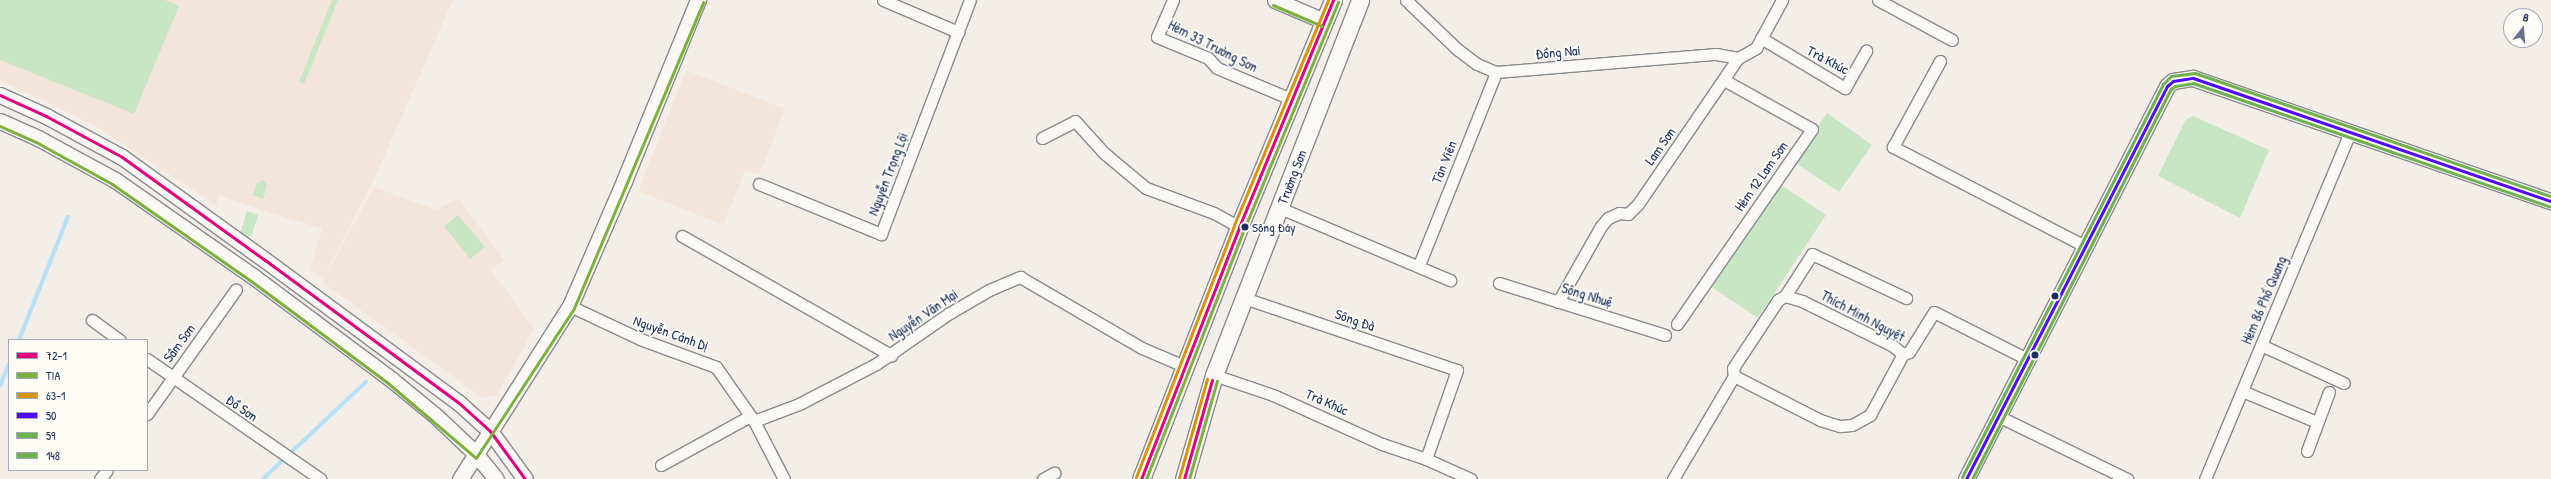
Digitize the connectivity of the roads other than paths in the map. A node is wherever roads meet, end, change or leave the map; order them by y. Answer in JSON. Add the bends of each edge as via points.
{"nodes":[{"id":1,"x":698,"y":0,"type":"edge"},
{"id":2,"x":883,"y":0,"type":"edge"},
{"id":3,"x":970,"y":0,"type":"edge"},
{"id":4,"x":1173,"y":0,"type":"edge"},
{"id":5,"x":1275,"y":0,"type":"edge"},
{"id":6,"x":1333,"y":0,"type":"edge"},
{"id":7,"x":1360,"y":0,"type":"edge"},
{"id":8,"x":1406,"y":0,"type":"edge"},
{"id":9,"x":1782,"y":0,"type":"edge"},
{"id":10,"x":1878,"y":0,"type":"edge"},
{"id":11,"x":1324,"y":21,"type":"junction"},
{"id":12,"x":958,"y":32,"type":"junction"},
{"id":13,"x":1761,"y":38,"type":"junction"},
{"id":14,"x":1952,"y":40,"type":"dead end"},
{"id":15,"x":1866,"y":51,"type":"dead end"},
{"id":16,"x":1738,"y":58,"type":"junction"},
{"id":17,"x":1940,"y":61,"type":"dead end"},
{"id":18,"x":1496,"y":72,"type":"junction"},
{"id":19,"x":1724,"y":80,"type":"junction"},
{"id":20,"x":0,"y":95,"type":"edge"},
{"id":21,"x":1291,"y":99,"type":"junction"},
{"id":22,"x":0,"y":121,"type":"edge"},
{"id":23,"x":2350,"y":132,"type":"junction"},
{"id":24,"x":1042,"y":138,"type":"dead end"},
{"id":25,"x":759,"y":184,"type":"dead end"},
{"id":26,"x":2551,"y":201,"type":"edge"},
{"id":27,"x":1280,"y":208,"type":"junction"},
{"id":28,"x":1239,"y":227,"type":"junction"},
{"id":29,"x":682,"y":236,"type":"dead end"},
{"id":30,"x":2085,"y":246,"type":"junction"},
{"id":31,"x":265,"y":260,"type":"junction"},
{"id":32,"x":1419,"y":265,"type":"junction"},
{"id":33,"x":254,"y":277,"type":"junction"},
{"id":34,"x":1450,"y":280,"type":"dead end"},
{"id":35,"x":1499,"y":283,"type":"dead end"},
{"id":36,"x":236,"y":289,"type":"dead end"},
{"id":37,"x":1785,"y":296,"type":"junction"},
{"id":38,"x":1244,"y":298,"type":"junction"},
{"id":39,"x":1906,"y":298,"type":"dead end"},
{"id":40,"x":1558,"y":302,"type":"junction"},
{"id":41,"x":570,"y":306,"type":"junction"},
{"id":42,"x":92,"y":320,"type":"dead end"},
{"id":43,"x":1677,"y":324,"type":"dead end"},
{"id":44,"x":1665,"y":335,"type":"dead end"},
{"id":45,"x":119,"y":339,"type":"edge"},
{"id":46,"x":2261,"y":345,"type":"junction"},
{"id":47,"x":1903,"y":354,"type":"junction"},
{"id":48,"x":891,"y":355,"type":"junction"},
{"id":49,"x":2027,"y":359,"type":"junction"},
{"id":50,"x":148,"y":360,"type":"edge"},
{"id":51,"x":1184,"y":366,"type":"junction"},
{"id":52,"x":1214,"y":375,"type":"junction"},
{"id":53,"x":1734,"y":376,"type":"junction"},
{"id":54,"x":173,"y":377,"type":"junction"},
{"id":55,"x":2344,"y":383,"type":"dead end"},
{"id":56,"x":2242,"y":391,"type":"junction"},
{"id":57,"x":2329,"y":392,"type":"dead end"},
{"id":58,"x":148,"y":413,"type":"edge"},
{"id":59,"x":1998,"y":416,"type":"junction"},
{"id":60,"x":752,"y":419,"type":"junction"},
{"id":61,"x":2317,"y":422,"type":"junction"},
{"id":62,"x":490,"y":431,"type":"junction"},
{"id":63,"x":2307,"y":451,"type":"dead end"},
{"id":64,"x":475,"y":453,"type":"junction"},
{"id":65,"x":1426,"y":459,"type":"junction"},
{"id":66,"x":661,"y":466,"type":"dead end"},
{"id":67,"x":106,"y":471,"type":"edge"},
{"id":68,"x":1054,"y":473,"type":"dead end"},
{"id":69,"x":100,"y":479,"type":"edge"},
{"id":70,"x":320,"y":479,"type":"edge"},
{"id":71,"x":460,"y":479,"type":"edge"},
{"id":72,"x":496,"y":479,"type":"edge"},
{"id":73,"x":525,"y":479,"type":"edge"},
{"id":74,"x":784,"y":479,"type":"edge"},
{"id":75,"x":1043,"y":479,"type":"edge"},
{"id":76,"x":1141,"y":479,"type":"edge"},
{"id":77,"x":1184,"y":479,"type":"edge"},
{"id":78,"x":1471,"y":479,"type":"edge"},
{"id":79,"x":1673,"y":479,"type":"edge"},
{"id":80,"x":1966,"y":479,"type":"edge"},
{"id":81,"x":2127,"y":479,"type":"edge"},
{"id":82,"x":2205,"y":479,"type":"edge"}],
"edges":[{"from":1,"to":41,"type":"main road"},
{"from":2,"to":12,"type":"street"},
{"from":3,"to":12,"type":"street","name":"Nguyễn Trọng Lội"},
{"from":4,"to":21,"type":"street","name":"Hẻm 33 Trường Sơn","via":[[1157,37],[1208,58],[1216,68]]},
{"from":5,"to":11,"type":"main road"},
{"from":6,"to":11,"type":"main road"},
{"from":7,"to":27,"type":"main road","name":"Trường Sơn"},
{"from":8,"to":18,"type":"street","name":"Đồng Nai","via":[[1457,49],[1477,64]]},
{"from":9,"to":13,"type":"street","name":"Lam Sơn"},
{"from":10,"to":14,"type":"street"},
{"from":11,"to":21,"type":"main road"},
{"from":12,"to":25,"type":"street","name":"Nguyễn Trọng Lội","via":[[881,234]]},
{"from":13,"to":15,"type":"street","name":"Trà Khúc","via":[[1845,88]]},
{"from":13,"to":16,"type":"street","name":"Lam Sơn","via":[[1756,48]]},
{"from":16,"to":18,"type":"street","name":"Đồng Nai","via":[[1716,54]]},
{"from":16,"to":19,"type":"street","name":"Lam Sơn"},
{"from":17,"to":30,"type":"street","via":[[1893,147]]},
{"from":18,"to":32,"type":"street","name":"Tản Viên"},
{"from":19,"to":40,"type":"street","name":"Lam Sơn","via":[[1638,204],[1628,214],[1618,213],[1608,218],[1601,226]]},
{"from":19,"to":43,"type":"street","name":"Hẻm 12 Lam Sơn","via":[[1812,129]]},
{"from":20,"to":31,"type":"main road","via":[[46,116],[122,158]]},
{"from":21,"to":28,"type":"main road"},
{"from":22,"to":33,"type":"main road","via":[[38,138],[114,180]]},
{"from":23,"to":26,"type":"main road"},
{"from":23,"to":30,"type":"main road","via":[[2193,78],[2179,78],[2167,86]]},
{"from":23,"to":46,"type":"street","name":"Hẻm 86 Phổ Quang"},
{"from":24,"to":28,"type":"street","via":[[1075,121],[1104,153],[1146,188],[1214,213]]},
{"from":27,"to":32,"type":"street"},
{"from":27,"to":38,"type":"main road","name":"Trường Sơn"},
{"from":28,"to":51,"type":"main road"},
{"from":29,"to":48,"type":"street","name":"Nguyễn Văn Mại"},
{"from":30,"to":49,"type":"main road"},
{"from":31,"to":33,"type":"main road"},
{"from":31,"to":62,"type":"main road","via":[[455,400]]},
{"from":32,"to":34,"type":"street"},
{"from":33,"to":64,"type":"main road","via":[[392,380]]},
{"from":35,"to":40,"type":"street","name":"Sông Nhuệ"},
{"from":36,"to":54,"type":"street","name":"Sầm Sơn"},
{"from":37,"to":39,"type":"street","via":[[1812,254]]},
{"from":37,"to":47,"type":"street","name":"Thích Minh Nguyệt","via":[[1809,304],[1893,346]]},
{"from":37,"to":53,"type":"street","via":[[1778,300],[1733,368]]},
{"from":38,"to":52,"type":"main road","name":"Trường Sơn"},
{"from":38,"to":65,"type":"street","name":"Sông Đà","via":[[1457,370]]},
{"from":40,"to":44,"type":"street","name":"Sông Nhuệ"},
{"from":41,"to":60,"type":"street","name":"Nguyễn Cảnh Dị","via":[[640,339],[716,367]]},
{"from":41,"to":62,"type":"main road"},
{"from":42,"to":45,"type":"street"},
{"from":46,"to":55,"type":"street"},
{"from":46,"to":56,"type":"street","name":"Hẻm 86 Phổ Quang"},
{"from":47,"to":49,"type":"street","via":[[1909,352],[1934,312]]},
{"from":47,"to":53,"type":"street","name":"Thích Minh Nguyệt","via":[[1870,415],[1852,425],[1840,426],[1820,420]]},
{"from":48,"to":51,"type":"street","name":"Nguyễn Văn Mại","via":[[948,314],[989,290],[1020,277],[1142,348]]},
{"from":48,"to":60,"type":"street","via":[[820,394]]},
{"from":49,"to":59,"type":"main road"},
{"from":50,"to":54,"type":"street","name":"Đồ Sơn"},
{"from":51,"to":76,"type":"main road"},
{"from":52,"to":65,"type":"street","name":"Trà Khúc","via":[[1273,395],[1382,444]]},
{"from":52,"to":77,"type":"main road","name":"Trường Sơn"},
{"from":53,"to":79,"type":"street"},
{"from":54,"to":58,"type":"street","name":"Sầm Sơn"},
{"from":54,"to":70,"type":"street","name":"Đồ Sơn"},
{"from":56,"to":61,"type":"street"},
{"from":56,"to":82,"type":"street","name":"Hẻm 86 Phổ Quang"},
{"from":57,"to":61,"type":"street"},
{"from":59,"to":80,"type":"main road"},
{"from":59,"to":81,"type":"street"},
{"from":60,"to":66,"type":"street"},
{"from":60,"to":74,"type":"street","name":"Nguyễn Cảnh Dị"},
{"from":61,"to":63,"type":"street"},
{"from":62,"to":64,"type":"main road"},
{"from":62,"to":73,"type":"main road"},
{"from":64,"to":71,"type":"main road"},
{"from":64,"to":72,"type":"main road"},
{"from":65,"to":78,"type":"street","name":"Trà Khúc"},
{"from":67,"to":69,"type":"street"},
{"from":68,"to":75,"type":"street"}]}
